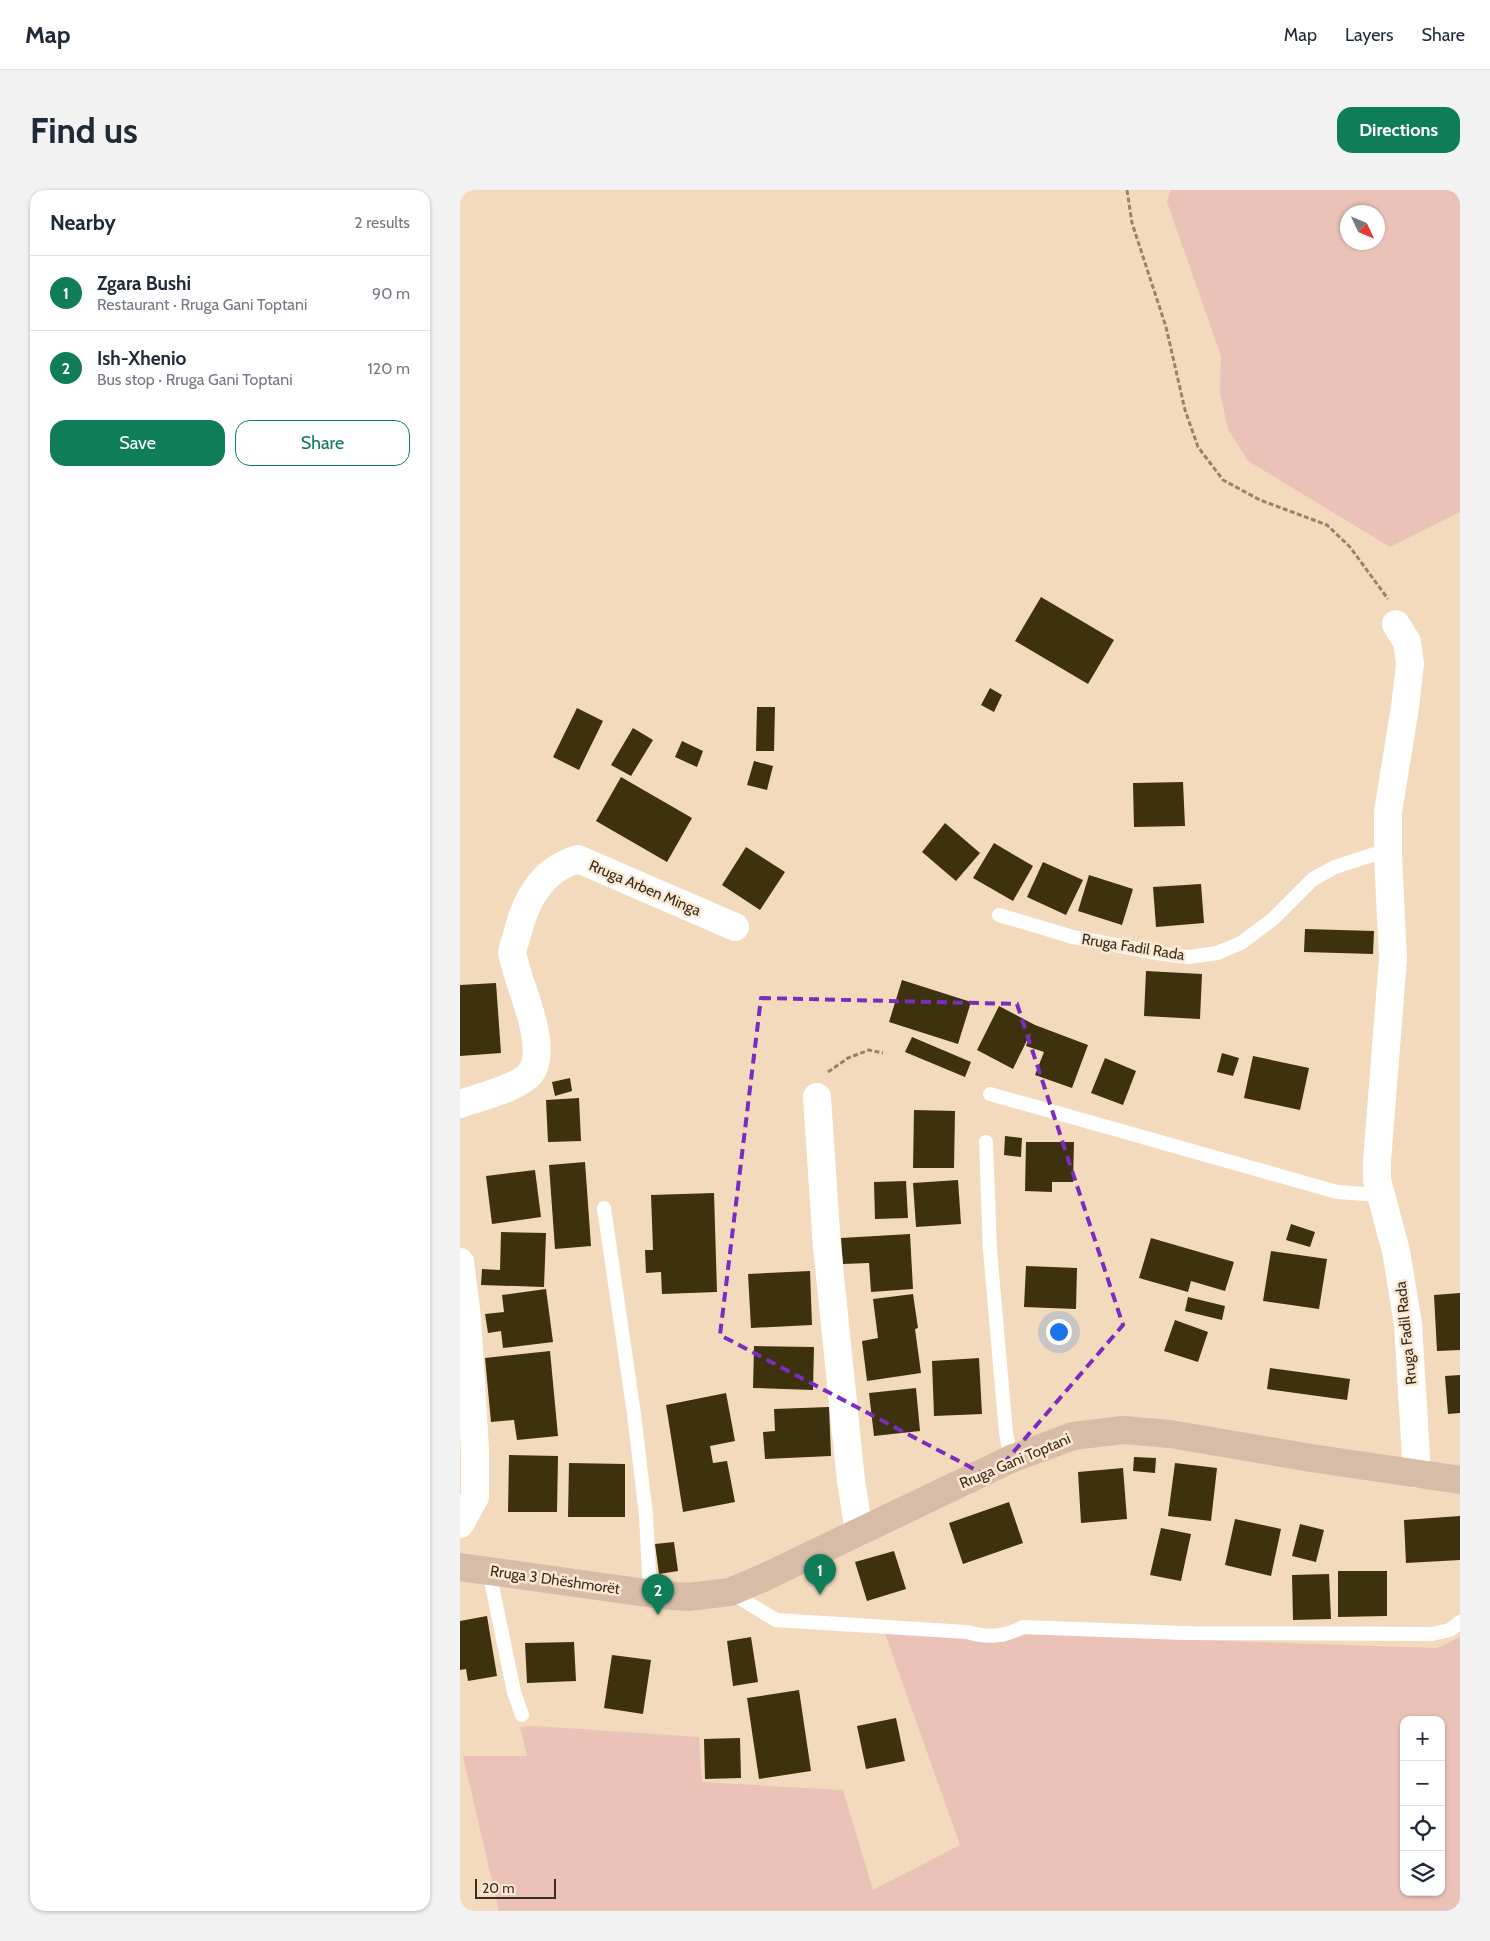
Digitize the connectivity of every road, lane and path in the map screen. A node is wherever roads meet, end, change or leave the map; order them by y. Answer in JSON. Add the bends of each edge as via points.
{"nodes":[{"id":1,"x":1127,"y":190,"type":"edge"},
{"id":2,"x":1396,"y":624,"type":"joint"},
{"id":3,"x":1388,"y":855,"type":"junction"},
{"id":4,"x":999,"y":915,"type":"dead end"},
{"id":5,"x":735,"y":927,"type":"dead end"},
{"id":6,"x":883,"y":1053,"type":"dead end"},
{"id":7,"x":990,"y":1094,"type":"dead end"},
{"id":8,"x":818,"y":1097,"type":"joint"},
{"id":9,"x":460,"y":1104,"type":"edge"},
{"id":10,"x":986,"y":1142,"type":"dead end"},
{"id":11,"x":1380,"y":1194,"type":"junction"},
{"id":12,"x":604,"y":1208,"type":"dead end"},
{"id":13,"x":460,"y":1262,"type":"edge"},
{"id":14,"x":1011,"y":1459,"type":"junction"},
{"id":15,"x":1417,"y":1474,"type":"junction"},
{"id":16,"x":1460,"y":1480,"type":"edge"},
{"id":17,"x":460,"y":1524,"type":"edge"},
{"id":18,"x":859,"y":1532,"type":"junction"},
{"id":19,"x":460,"y":1567,"type":"edge"},
{"id":20,"x":489,"y":1571,"type":"junction"},
{"id":21,"x":730,"y":1592,"type":"junction"},
{"id":22,"x":650,"y":1594,"type":"junction"},
{"id":23,"x":1460,"y":1622,"type":"edge"},
{"id":24,"x":522,"y":1715,"type":"dead end"}],
"edges":[{"from":1,"to":2,"type":"path","via":[[1132,223],[1166,327],[1185,410],[1198,447],[1223,480],[1260,500],[1328,525],[1350,547],[1388,599]]},
{"from":2,"to":3,"type":"street","name":"Rruga Fadil Rada","via":[[1407,642],[1410,664],[1388,812]]},
{"from":3,"to":4,"type":"lane","name":"Rruga Fadil Rada","via":[[1374,854],[1335,867],[1313,879],[1273,919],[1241,943],[1217,953],[1189,957],[1145,951],[1073,938]]},
{"from":3,"to":11,"type":"street","name":"Rruga Fadil Rada","via":[[1393,959],[1377,1161]]},
{"from":5,"to":9,"type":"street","name":"Rruga Arben Minga","via":[[578,859],[552,871],[530,896],[512,954],[536,1039],[537,1057],[532,1072],[522,1081]]},
{"from":6,"to":8,"type":"path","via":[[869,1050],[841,1062],[828,1071]]},
{"from":7,"to":11,"type":"lane","via":[[1337,1192]]},
{"from":8,"to":18,"type":"street","via":[[827,1247]]},
{"from":10,"to":14,"type":"lane","via":[[990,1250]]},
{"from":11,"to":15,"type":"street","name":"Rruga Fadil Rada","via":[[1396,1251],[1408,1324]]},
{"from":12,"to":22,"type":"lane","via":[[634,1414],[646,1516]]},
{"from":13,"to":17,"type":"street","via":[[468,1317],[475,1449],[475,1498]]},
{"from":14,"to":15,"type":"main road","name":"Rruga Gani Toptani","via":[[1073,1436],[1123,1430],[1170,1434]]},
{"from":14,"to":18,"type":"main road","name":"Rruga Gani Toptani"},
{"from":15,"to":16,"type":"main road","name":"Rruga Gani Toptani"},
{"from":18,"to":21,"type":"main road","name":"Rruga Gani Toptani"},
{"from":19,"to":20,"type":"main road","name":"Rruga 3 Dhëshmorët"},
{"from":20,"to":22,"type":"main road","name":"Rruga 3 Dhëshmorët"},
{"from":20,"to":24,"type":"lane","via":[[514,1692]]},
{"from":21,"to":22,"type":"main road","name":"Rruga Gani Toptani","via":[[688,1597]]},
{"from":21,"to":23,"type":"lane","via":[[776,1620],[967,1632],[982,1636],[1010,1633],[1023,1626],[1186,1633],[1432,1634],[1450,1630]]}]}
